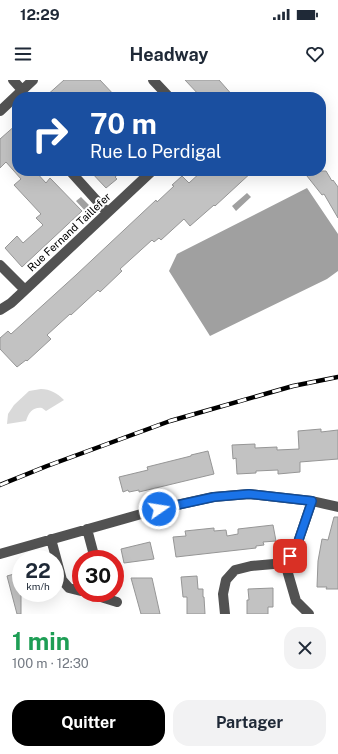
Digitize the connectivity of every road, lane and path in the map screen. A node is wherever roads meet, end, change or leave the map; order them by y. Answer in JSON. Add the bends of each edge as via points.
{"nodes":[{"id":1,"x":13,"y":80,"type":"edge"},
{"id":2,"x":33,"y":80,"type":"edge"},
{"id":3,"x":153,"y":80,"type":"edge"},
{"id":4,"x":22,"y":90,"type":"joint"},
{"id":5,"x":164,"y":92,"type":"edge"},
{"id":6,"x":12,"y":100,"type":"edge"},
{"id":7,"x":0,"y":111,"type":"edge"},
{"id":8,"x":75,"y":176,"type":"edge"},
{"id":9,"x":147,"y":176,"type":"edge"},
{"id":10,"x":108,"y":212,"type":"junction"},
{"id":11,"x":0,"y":265,"type":"edge"},
{"id":12,"x":25,"y":290,"type":"junction"},
{"id":13,"x":0,"y":310,"type":"edge"},
{"id":14,"x":312,"y":501,"type":"junction"},
{"id":15,"x":338,"y":507,"type":"edge"},
{"id":16,"x":87,"y":529,"type":"junction"},
{"id":17,"x":51,"y":539,"type":"junction"},
{"id":18,"x":93,"y":550,"type":"edge"},
{"id":19,"x":0,"y":554,"type":"edge"},
{"id":20,"x":284,"y":563,"type":"junction"},
{"id":21,"x":72,"y":589,"type":"edge"},
{"id":22,"x":225,"y":614,"type":"edge"},
{"id":23,"x":310,"y":614,"type":"edge"}],
"edges":[{"from":1,"to":4,"type":"street"},
{"from":2,"to":4,"type":"street"},
{"from":3,"to":5,"type":"street"},
{"from":6,"to":7,"type":"street"},
{"from":8,"to":10,"type":"street"},
{"from":9,"to":10,"type":"street","name":"Rue Fernand Taillefer"},
{"from":10,"to":12,"type":"street","name":"Rue Fernand Taillefer"},
{"from":11,"to":12,"type":"street"},
{"from":12,"to":13,"type":"street","name":"Rue Fernand Taillefer"},
{"from":14,"to":15,"type":"street"},
{"from":14,"to":16,"type":"street","via":[[249,494],[214,497]]},
{"from":14,"to":20,"type":"street","via":[[296,548]]},
{"from":16,"to":17,"type":"street"},
{"from":16,"to":18,"type":"street"},
{"from":17,"to":19,"type":"street"},
{"from":17,"to":21,"type":"street","via":[[62,580]]},
{"from":20,"to":22,"type":"street","via":[[235,570],[226,580],[223,594]]},
{"from":20,"to":23,"type":"street","via":[[296,601]]}]}
